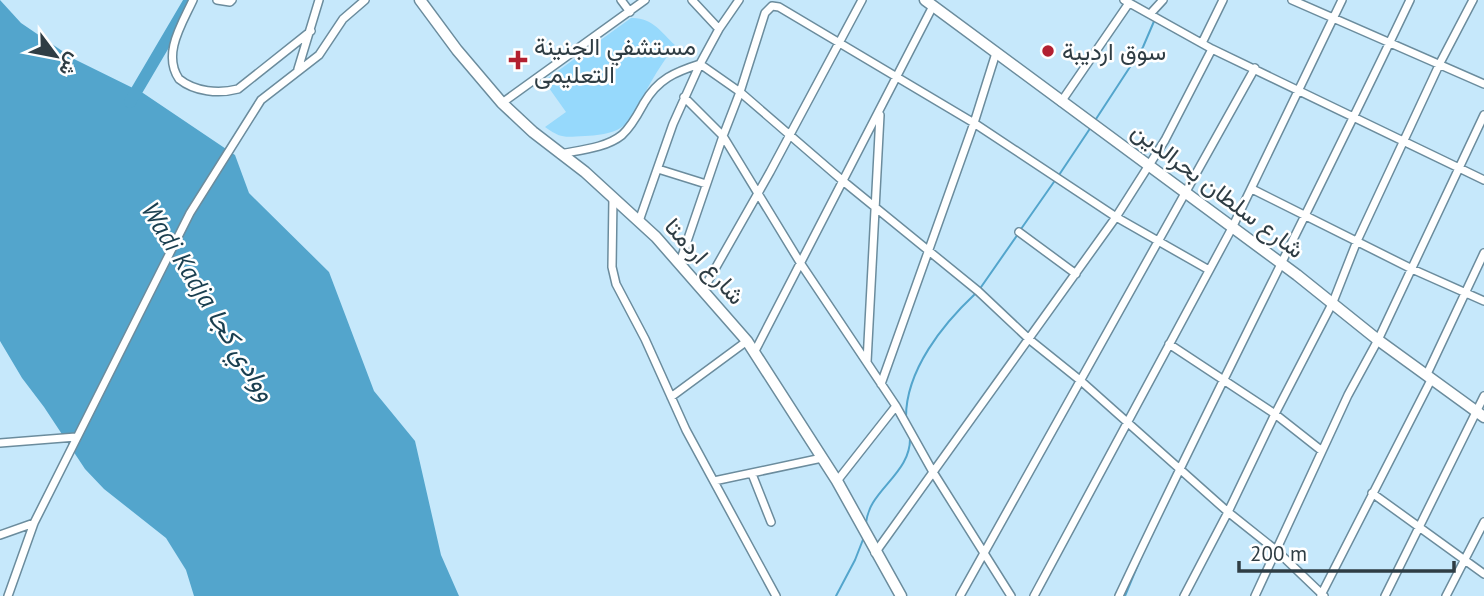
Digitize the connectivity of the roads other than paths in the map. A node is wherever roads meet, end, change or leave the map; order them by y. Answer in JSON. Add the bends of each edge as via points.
{"nodes":[{"id":1,"x":193,"y":0,"type":"edge"},
{"id":2,"x":217,"y":0,"type":"edge"},
{"id":3,"x":232,"y":0,"type":"edge"},
{"id":4,"x":319,"y":0,"type":"edge"},
{"id":5,"x":365,"y":0,"type":"edge"},
{"id":6,"x":420,"y":0,"type":"edge"},
{"id":7,"x":621,"y":0,"type":"edge"},
{"id":8,"x":645,"y":0,"type":"edge"},
{"id":9,"x":692,"y":0,"type":"edge"},
{"id":10,"x":739,"y":0,"type":"edge"},
{"id":11,"x":862,"y":0,"type":"edge"},
{"id":12,"x":1163,"y":0,"type":"edge"},
{"id":13,"x":1223,"y":0,"type":"edge"},
{"id":14,"x":1292,"y":0,"type":"edge"},
{"id":15,"x":1342,"y":0,"type":"edge"},
{"id":16,"x":1410,"y":0,"type":"edge"},
{"id":17,"x":1473,"y":0,"type":"edge"},
{"id":18,"x":1126,"y":1,"type":"edge"},
{"id":19,"x":927,"y":2,"type":"edge"},
{"id":20,"x":630,"y":12,"type":"junction"},
{"id":21,"x":1151,"y":13,"type":"junction"},
{"id":22,"x":1334,"y":17,"type":"junction"},
{"id":23,"x":719,"y":29,"type":"junction"},
{"id":24,"x":311,"y":31,"type":"junction"},
{"id":25,"x":1390,"y":41,"type":"junction"},
{"id":26,"x":840,"y":42,"type":"junction"},
{"id":27,"x":1202,"y":43,"type":"junction"},
{"id":28,"x":1212,"y":50,"type":"junction"},
{"id":29,"x":996,"y":53,"type":"junction"},
{"id":30,"x":700,"y":64,"type":"junction"},
{"id":31,"x":1440,"y":64,"type":"junction"},
{"id":32,"x":1255,"y":68,"type":"junction"},
{"id":33,"x":298,"y":70,"type":"junction"},
{"id":34,"x":898,"y":76,"type":"junction"},
{"id":35,"x":1484,"y":84,"type":"edge"},
{"id":36,"x":1300,"y":91,"type":"junction"},
{"id":37,"x":740,"y":92,"type":"junction"},
{"id":38,"x":684,"y":97,"type":"junction"},
{"id":39,"x":1061,"y":102,"type":"junction"},
{"id":40,"x":502,"y":103,"type":"junction"},
{"id":41,"x":880,"y":113,"type":"junction"},
{"id":42,"x":1484,"y":115,"type":"edge"},
{"id":43,"x":1353,"y":117,"type":"junction"},
{"id":44,"x":974,"y":122,"type":"junction"},
{"id":45,"x":789,"y":135,"type":"junction"},
{"id":46,"x":723,"y":136,"type":"junction"},
{"id":47,"x":1405,"y":142,"type":"junction"},
{"id":48,"x":560,"y":154,"type":"junction"},
{"id":49,"x":1149,"y":165,"type":"junction"},
{"id":50,"x":1459,"y":167,"type":"junction"},
{"id":51,"x":658,"y":169,"type":"junction"},
{"id":52,"x":1484,"y":180,"type":"edge"},
{"id":53,"x":843,"y":181,"type":"junction"},
{"id":54,"x":706,"y":184,"type":"junction"},
{"id":55,"x":1252,"y":189,"type":"junction"},
{"id":56,"x":1184,"y":192,"type":"junction"},
{"id":57,"x":758,"y":194,"type":"junction"},
{"id":58,"x":612,"y":196,"type":"junction"},
{"id":59,"x":876,"y":208,"type":"junction"},
{"id":60,"x":1305,"y":216,"type":"junction"},
{"id":61,"x":1116,"y":217,"type":"junction"},
{"id":62,"x":639,"y":220,"type":"junction"},
{"id":63,"x":1232,"y":228,"type":"junction"},
{"id":64,"x":1019,"y":232,"type":"dead end"},
{"id":65,"x":1158,"y":240,"type":"junction"},
{"id":66,"x":1357,"y":241,"type":"junction"},
{"id":67,"x":929,"y":251,"type":"junction"},
{"id":68,"x":1484,"y":253,"type":"edge"},
{"id":69,"x":680,"y":262,"type":"junction"},
{"id":70,"x":801,"y":264,"type":"junction"},
{"id":71,"x":1282,"y":264,"type":"junction"},
{"id":72,"x":1412,"y":269,"type":"junction"},
{"id":73,"x":1209,"y":270,"type":"junction"},
{"id":74,"x":1076,"y":274,"type":"junction"},
{"id":75,"x":703,"y":290,"type":"junction"},
{"id":76,"x":1465,"y":293,"type":"junction"},
{"id":77,"x":1484,"y":301,"type":"edge"},
{"id":78,"x":1333,"y":302,"type":"junction"},
{"id":79,"x":1030,"y":340,"type":"junction"},
{"id":80,"x":1378,"y":340,"type":"junction"},
{"id":81,"x":747,"y":341,"type":"junction"},
{"id":82,"x":1169,"y":345,"type":"junction"},
{"id":83,"x":755,"y":351,"type":"junction"},
{"id":84,"x":867,"y":362,"type":"junction"},
{"id":85,"x":1429,"y":376,"type":"junction"},
{"id":86,"x":1223,"y":380,"type":"junction"},
{"id":87,"x":1081,"y":381,"type":"junction"},
{"id":88,"x":881,"y":384,"type":"junction"},
{"id":89,"x":1484,"y":396,"type":"edge"},
{"id":90,"x":671,"y":397,"type":"junction"},
{"id":91,"x":896,"y":406,"type":"junction"},
{"id":92,"x":1275,"y":414,"type":"junction"},
{"id":93,"x":1480,"y":414,"type":"edge"},
{"id":94,"x":1127,"y":423,"type":"junction"},
{"id":95,"x":76,"y":437,"type":"junction"},
{"id":96,"x":0,"y":443,"type":"edge"},
{"id":97,"x":1322,"y":450,"type":"junction"},
{"id":98,"x":822,"y":458,"type":"junction"},
{"id":99,"x":1180,"y":469,"type":"junction"},
{"id":100,"x":933,"y":472,"type":"junction"},
{"id":101,"x":751,"y":474,"type":"junction"},
{"id":102,"x":714,"y":481,"type":"junction"},
{"id":103,"x":837,"y":481,"type":"junction"},
{"id":104,"x":1373,"y":493,"type":"junction"},
{"id":105,"x":1228,"y":512,"type":"junction"},
{"id":106,"x":771,"y":522,"type":"dead end"},
{"id":107,"x":1484,"y":522,"type":"edge"},
{"id":108,"x":34,"y":523,"type":"junction"},
{"id":109,"x":1420,"y":526,"type":"junction"},
{"id":110,"x":0,"y":535,"type":"edge"},
{"id":111,"x":1277,"y":551,"type":"junction"},
{"id":112,"x":875,"y":553,"type":"junction"},
{"id":113,"x":984,"y":554,"type":"junction"},
{"id":114,"x":1465,"y":559,"type":"junction"},
{"id":115,"x":1484,"y":574,"type":"edge"},
{"id":116,"x":1322,"y":595,"type":"edge"},
{"id":117,"x":8,"y":596,"type":"edge"},
{"id":118,"x":776,"y":596,"type":"edge"},
{"id":119,"x":901,"y":596,"type":"edge"},
{"id":120,"x":960,"y":596,"type":"edge"},
{"id":121,"x":1011,"y":596,"type":"edge"},
{"id":122,"x":1034,"y":596,"type":"edge"},
{"id":123,"x":1119,"y":596,"type":"edge"},
{"id":124,"x":1184,"y":596,"type":"edge"},
{"id":125,"x":1255,"y":596,"type":"edge"},
{"id":126,"x":1385,"y":596,"type":"edge"},
{"id":127,"x":1446,"y":596,"type":"edge"}],
"edges":[{"from":1,"to":24,"type":"street","via":[[172,59],[179,79],[200,89],[238,89]]},
{"from":2,"to":3,"type":"street"},
{"from":4,"to":24,"type":"street"},
{"from":5,"to":33,"type":"street","via":[[343,19],[319,55]]},
{"from":6,"to":40,"type":"main road","name":"شارع اردمتا"},
{"from":7,"to":20,"type":"street"},
{"from":8,"to":20,"type":"street"},
{"from":9,"to":23,"type":"street"},
{"from":10,"to":23,"type":"street"},
{"from":11,"to":26,"type":"street"},
{"from":12,"to":21,"type":"street"},
{"from":13,"to":27,"type":"street"},
{"from":14,"to":22,"type":"street"},
{"from":15,"to":22,"type":"street"},
{"from":16,"to":25,"type":"street"},
{"from":17,"to":31,"type":"street"},
{"from":18,"to":21,"type":"street"},
{"from":18,"to":39,"type":"street"},
{"from":19,"to":29,"type":"main road","name":"شارع سلطان بحرالدين"},
{"from":19,"to":34,"type":"street"},
{"from":20,"to":40,"type":"street"},
{"from":21,"to":27,"type":"street"},
{"from":22,"to":25,"type":"street"},
{"from":22,"to":36,"type":"street"},
{"from":23,"to":30,"type":"street"},
{"from":24,"to":33,"type":"street"},
{"from":25,"to":31,"type":"street"},
{"from":25,"to":43,"type":"street"},
{"from":26,"to":34,"type":"street"},
{"from":26,"to":37,"type":"street","via":[[772,6],[765,13]]},
{"from":26,"to":45,"type":"street"},
{"from":27,"to":28,"type":"street"},
{"from":28,"to":32,"type":"street"},
{"from":28,"to":49,"type":"street"},
{"from":29,"to":39,"type":"main road","name":"شارع سلطان بحرالدين"},
{"from":29,"to":44,"type":"street"},
{"from":30,"to":37,"type":"street"},
{"from":30,"to":38,"type":"street"},
{"from":30,"to":48,"type":"street","via":[[661,81],[630,127],[610,143]]},
{"from":31,"to":35,"type":"street"},
{"from":31,"to":47,"type":"street"},
{"from":32,"to":36,"type":"street"},
{"from":32,"to":56,"type":"street"},
{"from":33,"to":95,"type":"street","via":[[261,100],[190,214]]},
{"from":34,"to":41,"type":"street"},
{"from":34,"to":44,"type":"street"},
{"from":36,"to":43,"type":"street"},
{"from":36,"to":55,"type":"street"},
{"from":37,"to":45,"type":"street"},
{"from":37,"to":46,"type":"street"},
{"from":38,"to":46,"type":"street"},
{"from":38,"to":51,"type":"street"},
{"from":39,"to":49,"type":"main road","name":"شارع سلطان بحرالدين"},
{"from":40,"to":48,"type":"main road","name":"شارع اردمتا"},
{"from":41,"to":53,"type":"street"},
{"from":41,"to":59,"type":"street"},
{"from":42,"to":50,"type":"street"},
{"from":43,"to":47,"type":"street"},
{"from":43,"to":60,"type":"street"},
{"from":44,"to":61,"type":"street"},
{"from":44,"to":67,"type":"street"},
{"from":45,"to":53,"type":"street"},
{"from":45,"to":57,"type":"street"},
{"from":46,"to":54,"type":"street"},
{"from":46,"to":57,"type":"street"},
{"from":47,"to":50,"type":"street"},
{"from":47,"to":66,"type":"street"},
{"from":48,"to":58,"type":"main road","name":"شارع اردمتا"},
{"from":49,"to":56,"type":"main road","name":"شارع سلطان بحرالدين"},
{"from":49,"to":61,"type":"street"},
{"from":50,"to":52,"type":"street"},
{"from":50,"to":72,"type":"street"},
{"from":51,"to":54,"type":"street"},
{"from":51,"to":62,"type":"street"},
{"from":53,"to":59,"type":"street"},
{"from":53,"to":70,"type":"street"},
{"from":54,"to":69,"type":"street"},
{"from":55,"to":60,"type":"street"},
{"from":55,"to":63,"type":"street"},
{"from":56,"to":63,"type":"main road","name":"شارع سلطان بحرالدين"},
{"from":56,"to":65,"type":"street"},
{"from":57,"to":70,"type":"street"},
{"from":57,"to":75,"type":"street"},
{"from":58,"to":62,"type":"main road","name":"شارع اردمتا"},
{"from":58,"to":90,"type":"street","via":[[615,284]]},
{"from":59,"to":67,"type":"street"},
{"from":59,"to":84,"type":"street"},
{"from":60,"to":66,"type":"street"},
{"from":60,"to":71,"type":"street"},
{"from":61,"to":65,"type":"street"},
{"from":61,"to":74,"type":"street"},
{"from":62,"to":69,"type":"main road","name":"شارع اردمتا"},
{"from":63,"to":71,"type":"main road","name":"شارع سلطان بحرالدين"},
{"from":63,"to":73,"type":"street"},
{"from":64,"to":74,"type":"street"},
{"from":65,"to":73,"type":"street"},
{"from":65,"to":87,"type":"street"},
{"from":66,"to":72,"type":"street"},
{"from":66,"to":78,"type":"street"},
{"from":67,"to":79,"type":"street"},
{"from":67,"to":88,"type":"street"},
{"from":68,"to":76,"type":"street"},
{"from":69,"to":75,"type":"main road","name":"شارع اردمتا"},
{"from":70,"to":83,"type":"street"},
{"from":70,"to":84,"type":"street"},
{"from":71,"to":78,"type":"main road","name":"شارع سلطان بحرالدين"},
{"from":71,"to":86,"type":"street"},
{"from":72,"to":76,"type":"street"},
{"from":72,"to":80,"type":"street"},
{"from":73,"to":82,"type":"street"},
{"from":74,"to":79,"type":"street"},
{"from":75,"to":81,"type":"main road","name":"شارع اردمتا"},
{"from":76,"to":77,"type":"street"},
{"from":76,"to":85,"type":"street"},
{"from":78,"to":80,"type":"main road","name":"شارع سلطان بحرالدين"},
{"from":78,"to":92,"type":"street"},
{"from":79,"to":87,"type":"street"},
{"from":79,"to":100,"type":"street"},
{"from":80,"to":85,"type":"main road","name":"شارع سلطان بحرالدين"},
{"from":80,"to":97,"type":"street"},
{"from":81,"to":83,"type":"main road","name":"شارع اردمتا"},
{"from":81,"to":90,"type":"street"},
{"from":82,"to":86,"type":"street"},
{"from":82,"to":94,"type":"street"},
{"from":83,"to":98,"type":"main road","name":"شارع اردمتا"},
{"from":84,"to":88,"type":"street"},
{"from":85,"to":93,"type":"main road","name":"شارع سلطان بحرالدين"},
{"from":85,"to":104,"type":"street"},
{"from":86,"to":92,"type":"street"},
{"from":86,"to":99,"type":"street"},
{"from":87,"to":94,"type":"street"},
{"from":87,"to":113,"type":"street"},
{"from":88,"to":91,"type":"street"},
{"from":89,"to":93,"type":"street"},
{"from":90,"to":102,"type":"street"},
{"from":91,"to":100,"type":"street"},
{"from":91,"to":103,"type":"street"},
{"from":92,"to":97,"type":"street"},
{"from":92,"to":105,"type":"street"},
{"from":93,"to":109,"type":"street"},
{"from":94,"to":99,"type":"street"},
{"from":94,"to":122,"type":"street"},
{"from":95,"to":96,"type":"street"},
{"from":95,"to":108,"type":"street"},
{"from":97,"to":111,"type":"street"},
{"from":98,"to":101,"type":"street"},
{"from":98,"to":103,"type":"main road","name":"شارع اردمتا"},
{"from":99,"to":105,"type":"street"},
{"from":99,"to":123,"type":"street"},
{"from":100,"to":112,"type":"street"},
{"from":100,"to":113,"type":"street"},
{"from":101,"to":102,"type":"street"},
{"from":101,"to":106,"type":"street"},
{"from":102,"to":118,"type":"street"},
{"from":103,"to":112,"type":"main road","name":"شارع اردمتا"},
{"from":104,"to":109,"type":"street"},
{"from":104,"to":116,"type":"street"},
{"from":105,"to":111,"type":"street"},
{"from":105,"to":124,"type":"street"},
{"from":107,"to":114,"type":"street"},
{"from":108,"to":110,"type":"street"},
{"from":108,"to":117,"type":"street"},
{"from":109,"to":114,"type":"street"},
{"from":109,"to":126,"type":"street"},
{"from":111,"to":116,"type":"street"},
{"from":111,"to":125,"type":"street"},
{"from":112,"to":119,"type":"main road","name":"شارع اردمتا"},
{"from":113,"to":120,"type":"street"},
{"from":113,"to":121,"type":"street"},
{"from":114,"to":115,"type":"street"},
{"from":114,"to":127,"type":"street"}]}
